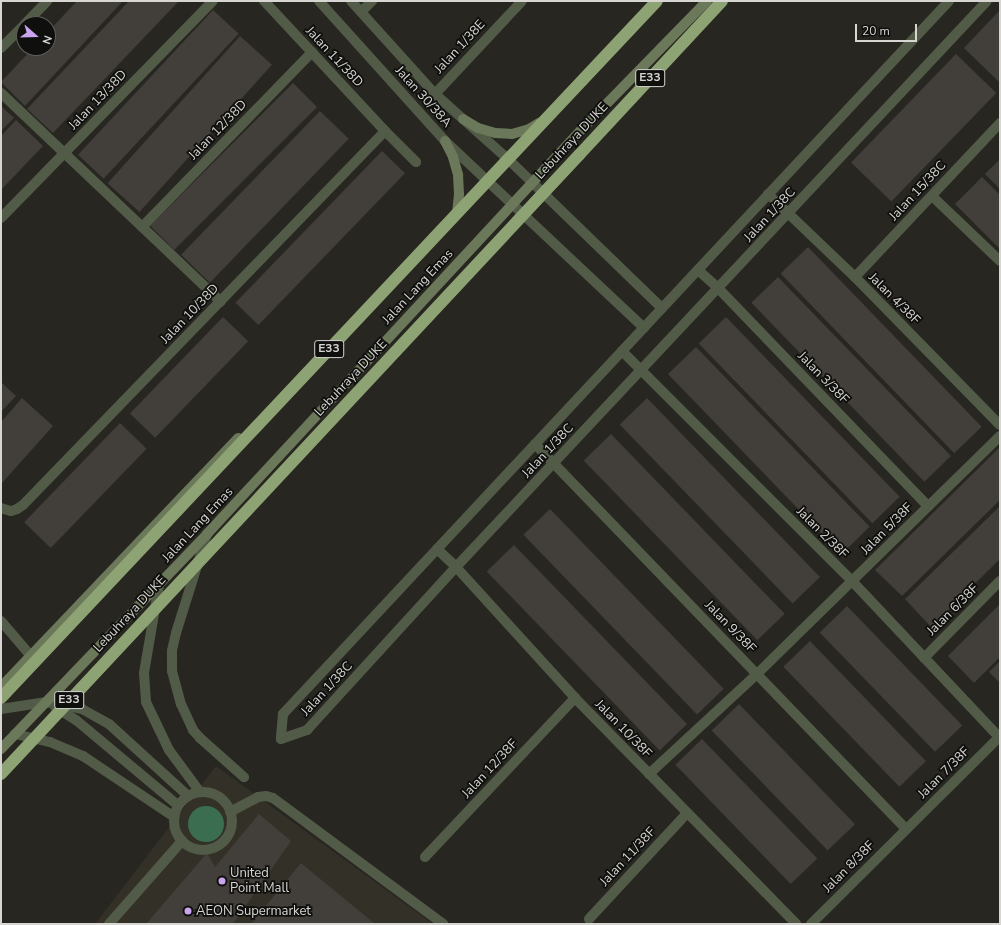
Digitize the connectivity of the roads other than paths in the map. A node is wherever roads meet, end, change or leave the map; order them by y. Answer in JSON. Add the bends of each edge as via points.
{"nodes":[{"id":1,"x":47,"y":1,"type":"edge"},
{"id":2,"x":213,"y":1,"type":"edge"},
{"id":3,"x":264,"y":1,"type":"edge"},
{"id":4,"x":319,"y":1,"type":"edge"},
{"id":5,"x":351,"y":1,"type":"edge"},
{"id":6,"x":372,"y":1,"type":"edge"},
{"id":7,"x":522,"y":1,"type":"edge"},
{"id":8,"x":654,"y":1,"type":"edge"},
{"id":9,"x":657,"y":1,"type":"edge"},
{"id":10,"x":707,"y":1,"type":"edge"},
{"id":11,"x":722,"y":1,"type":"edge"},
{"id":12,"x":949,"y":1,"type":"edge"},
{"id":13,"x":987,"y":1,"type":"edge"},
{"id":14,"x":361,"y":12,"type":"junction"},
{"id":15,"x":32,"y":16,"type":"edge"},
{"id":16,"x":16,"y":32,"type":"edge"},
{"id":17,"x":1,"y":48,"type":"edge"},
{"id":18,"x":312,"y":52,"type":"junction"},
{"id":19,"x":1,"y":92,"type":"edge"},
{"id":20,"x":435,"y":94,"type":"junction"},
{"id":21,"x":463,"y":119,"type":"junction"},
{"id":22,"x":544,"y":120,"type":"junction"},
{"id":23,"x":1000,"y":123,"type":"edge"},
{"id":24,"x":386,"y":131,"type":"junction"},
{"id":25,"x":445,"y":141,"type":"junction"},
{"id":26,"x":65,"y":153,"type":"junction"},
{"id":27,"x":508,"y":159,"type":"junction"},
{"id":28,"x":416,"y":162,"type":"dead end"},
{"id":29,"x":488,"y":181,"type":"junction"},
{"id":30,"x":532,"y":184,"type":"junction"},
{"id":31,"x":768,"y":194,"type":"junction"},
{"id":32,"x":932,"y":196,"type":"junction"},
{"id":33,"x":513,"y":204,"type":"junction"},
{"id":34,"x":457,"y":212,"type":"junction"},
{"id":35,"x":789,"y":213,"type":"junction"},
{"id":36,"x":1,"y":218,"type":"edge"},
{"id":37,"x":142,"y":227,"type":"junction"},
{"id":38,"x":1000,"y":262,"type":"edge"},
{"id":39,"x":698,"y":270,"type":"junction"},
{"id":40,"x":855,"y":277,"type":"junction"},
{"id":41,"x":718,"y":288,"type":"junction"},
{"id":42,"x":221,"y":302,"type":"junction"},
{"id":43,"x":662,"y":308,"type":"junction"},
{"id":44,"x":644,"y":328,"type":"junction"},
{"id":45,"x":622,"y":351,"type":"junction"},
{"id":46,"x":642,"y":370,"type":"junction"},
{"id":47,"x":1000,"y":425,"type":"edge"},
{"id":48,"x":1000,"y":436,"type":"edge"},
{"id":49,"x":535,"y":444,"type":"junction"},
{"id":50,"x":555,"y":462,"type":"junction"},
{"id":51,"x":928,"y":506,"type":"junction"},
{"id":52,"x":6,"y":509,"type":"edge"},
{"id":53,"x":207,"y":534,"type":"junction"},
{"id":54,"x":437,"y":549,"type":"junction"},
{"id":55,"x":456,"y":568,"type":"junction"},
{"id":56,"x":1000,"y":581,"type":"edge"},
{"id":57,"x":852,"y":582,"type":"junction"},
{"id":58,"x":159,"y":585,"type":"junction"},
{"id":59,"x":1,"y":621,"type":"edge"},
{"id":60,"x":31,"y":656,"type":"junction"},
{"id":61,"x":924,"y":658,"type":"junction"},
{"id":62,"x":757,"y":674,"type":"junction"},
{"id":63,"x":1,"y":687,"type":"edge"},
{"id":64,"x":1,"y":698,"type":"edge"},
{"id":65,"x":575,"y":698,"type":"junction"},
{"id":66,"x":46,"y":702,"type":"junction"},
{"id":67,"x":1,"y":709,"type":"edge"},
{"id":68,"x":15,"y":734,"type":"junction"},
{"id":69,"x":999,"y":737,"type":"edge"},
{"id":70,"x":1,"y":749,"type":"edge"},
{"id":71,"x":1,"y":774,"type":"edge"},
{"id":72,"x":649,"y":774,"type":"junction"},
{"id":73,"x":244,"y":777,"type":"dead end"},
{"id":74,"x":200,"y":792,"type":"junction"},
{"id":75,"x":188,"y":796,"type":"junction"},
{"id":76,"x":174,"y":802,"type":"dead end"},
{"id":77,"x":230,"y":812,"type":"junction"},
{"id":78,"x":687,"y":813,"type":"junction"},
{"id":79,"x":174,"y":817,"type":"junction"},
{"id":80,"x":906,"y":829,"type":"junction"},
{"id":81,"x":182,"y":841,"type":"junction"},
{"id":82,"x":425,"y":857,"type":"dead end"},
{"id":83,"x":588,"y":919,"type":"dead end"},
{"id":84,"x":107,"y":924,"type":"edge"},
{"id":85,"x":443,"y":924,"type":"edge"},
{"id":86,"x":796,"y":924,"type":"edge"},
{"id":87,"x":810,"y":924,"type":"edge"}],
"edges":[{"from":1,"to":15,"type":"street"},
{"from":2,"to":26,"type":"street","name":"Jalan 13/38D"},
{"from":3,"to":18,"type":"street","name":"Jalan 11/38D"},
{"from":4,"to":25,"type":"street","name":"Jalan 30/38A"},
{"from":5,"to":14,"type":"street","name":"Jalan 30/38A"},
{"from":6,"to":14,"type":"street"},
{"from":7,"to":20,"type":"street","name":"Jalan 1/38E"},
{"from":8,"to":22,"type":"main road","name":"Jalan Lang Emas"},
{"from":9,"to":64,"type":"highway","number":"E33","bridge":true},
{"from":10,"to":30,"type":"main road","name":"Jalan Lang Emas"},
{"from":11,"to":71,"type":"highway","name":"Lebuhraya DUKE","number":"E33","bridge":true},
{"from":12,"to":31,"type":"street","name":"Jalan 1/38C"},
{"from":13,"to":35,"type":"street","name":"Jalan 1/38C"},
{"from":14,"to":20,"type":"street","name":"Jalan 30/38A"},
{"from":16,"to":17,"type":"street"},
{"from":18,"to":24,"type":"street","name":"Jalan 11/38D"},
{"from":18,"to":37,"type":"street","name":"Jalan 12/38D"},
{"from":19,"to":26,"type":"street"},
{"from":20,"to":21,"type":"street","name":"Jalan 30/38A"},
{"from":21,"to":22,"type":"main road","via":[[478,128],[512,134],[529,129]]},
{"from":21,"to":27,"type":"street","name":"Jalan 30/38A"},
{"from":22,"to":27,"type":"main road","name":"Jalan Lang Emas"},
{"from":23,"to":32,"type":"street","name":"Jalan 15/38C"},
{"from":24,"to":28,"type":"street","name":"Jalan 11/38D"},
{"from":24,"to":42,"type":"street","name":"Jalan 10/38D"},
{"from":25,"to":29,"type":"street","name":"Jalan 30/38A"},
{"from":25,"to":34,"type":"main road","via":[[458,175]]},
{"from":26,"to":36,"type":"street","name":"Jalan 13/38D"},
{"from":26,"to":37,"type":"street"},
{"from":27,"to":29,"type":"main road","name":"Jalan Lang Emas"},
{"from":27,"to":30,"type":"street","name":"Jalan 30/38A"},
{"from":29,"to":33,"type":"street","name":"Jalan 30/38A"},
{"from":29,"to":34,"type":"main road","name":"Jalan Lang Emas"},
{"from":30,"to":33,"type":"main road","name":"Jalan Lang Emas"},
{"from":30,"to":43,"type":"street","name":"Jalan 30/38A"},
{"from":31,"to":35,"type":"street","name":"Jalan 4/38F"},
{"from":31,"to":39,"type":"street","name":"Jalan 1/38C"},
{"from":32,"to":38,"type":"street"},
{"from":32,"to":40,"type":"street","name":"Jalan 15/38C"},
{"from":33,"to":44,"type":"street","name":"Jalan 30/38A"},
{"from":33,"to":53,"type":"main road","name":"Jalan Lang Emas"},
{"from":34,"to":60,"type":"main road","name":"Jalan Lang Emas","via":[[198,479]]},
{"from":35,"to":40,"type":"street","name":"Jalan 4/38F"},
{"from":35,"to":41,"type":"street","name":"Jalan 1/38C"},
{"from":37,"to":42,"type":"street"},
{"from":39,"to":41,"type":"street","name":"Jalan 3/38F"},
{"from":39,"to":43,"type":"street","name":"Jalan 1/38C"},
{"from":40,"to":47,"type":"street","name":"Jalan 4/38F"},
{"from":41,"to":46,"type":"street","name":"Jalan 1/38C"},
{"from":41,"to":51,"type":"street","name":"Jalan 3/38F"},
{"from":42,"to":52,"type":"street","name":"Jalan 10/38D","via":[[23,505],[17,509]]},
{"from":43,"to":44,"type":"street","name":"Jalan 1/38C"},
{"from":44,"to":45,"type":"street","name":"Jalan 1/38C"},
{"from":45,"to":46,"type":"street","name":"Jalan 2/38F"},
{"from":45,"to":49,"type":"street","name":"Jalan 1/38C"},
{"from":46,"to":50,"type":"street","name":"Jalan 1/38C"},
{"from":46,"to":57,"type":"street","name":"Jalan 2/38F"},
{"from":48,"to":51,"type":"street","name":"Jalan 5/38F"},
{"from":49,"to":50,"type":"street","name":"Jalan 9/38F"},
{"from":49,"to":54,"type":"street","name":"Jalan 1/38C"},
{"from":50,"to":55,"type":"street","name":"Jalan 1/38C"},
{"from":50,"to":62,"type":"street","name":"Jalan 9/38F"},
{"from":51,"to":57,"type":"street","name":"Jalan 5/38F"},
{"from":53,"to":58,"type":"main road","name":"Jalan Lang Emas"},
{"from":53,"to":73,"type":"street","via":[[176,632],[172,671],[181,704],[193,730]]},
{"from":54,"to":55,"type":"street","name":"Jalan 10/38F"},
{"from":54,"to":55,"type":"street","name":"Jalan 1/38C","via":[[283,714],[281,739],[307,730]]},
{"from":55,"to":65,"type":"street","name":"Jalan 10/38F"},
{"from":56,"to":61,"type":"street","name":"Jalan 6/38F"},
{"from":57,"to":61,"type":"street","name":"Jalan 2/38F"},
{"from":57,"to":62,"type":"street","name":"Jalan 5/38F"},
{"from":58,"to":66,"type":"main road","name":"Jalan Lang Emas"},
{"from":58,"to":74,"type":"street","via":[[144,673],[146,702],[169,750]]},
{"from":59,"to":60,"type":"street"},
{"from":60,"to":63,"type":"main road","name":"Jalan Lang Emas"},
{"from":61,"to":69,"type":"street","name":"Jalan 2/38F"},
{"from":62,"to":72,"type":"street","name":"Jalan 5/38F"},
{"from":62,"to":80,"type":"street","name":"Jalan 9/38F"},
{"from":65,"to":72,"type":"street","name":"Jalan 10/38F"},
{"from":65,"to":82,"type":"street","name":"Jalan 12/38F"},
{"from":66,"to":67,"type":"street"},
{"from":66,"to":68,"type":"main road","name":"Jalan Lang Emas"},
{"from":66,"to":75,"type":"street","via":[[82,709],[109,724]]},
{"from":66,"to":76,"type":"street","via":[[76,720]]},
{"from":68,"to":70,"type":"main road","name":"Jalan Lang Emas"},
{"from":68,"to":79,"type":"street","via":[[50,742],[83,756]]},
{"from":69,"to":80,"type":"street","name":"Jalan 7/38F"},
{"from":72,"to":78,"type":"street","name":"Jalan 10/38F"},
{"from":74,"to":75,"type":"street"},
{"from":74,"to":77,"type":"street","via":[[210,792],[219,796]]},
{"from":75,"to":79,"type":"street","via":[[176,808]]},
{"from":77,"to":81,"type":"street","via":[[230,831],[217,846],[199,850],[189,847]]},
{"from":77,"to":85,"type":"street","via":[[258,797],[273,798]]},
{"from":78,"to":83,"type":"street","name":"Jalan 11/38F"},
{"from":78,"to":86,"type":"street","name":"Jalan 10/38F"},
{"from":79,"to":81,"type":"street","via":[[177,834]]},
{"from":80,"to":87,"type":"street","name":"Jalan 8/38F"},
{"from":81,"to":84,"type":"street"}]}
